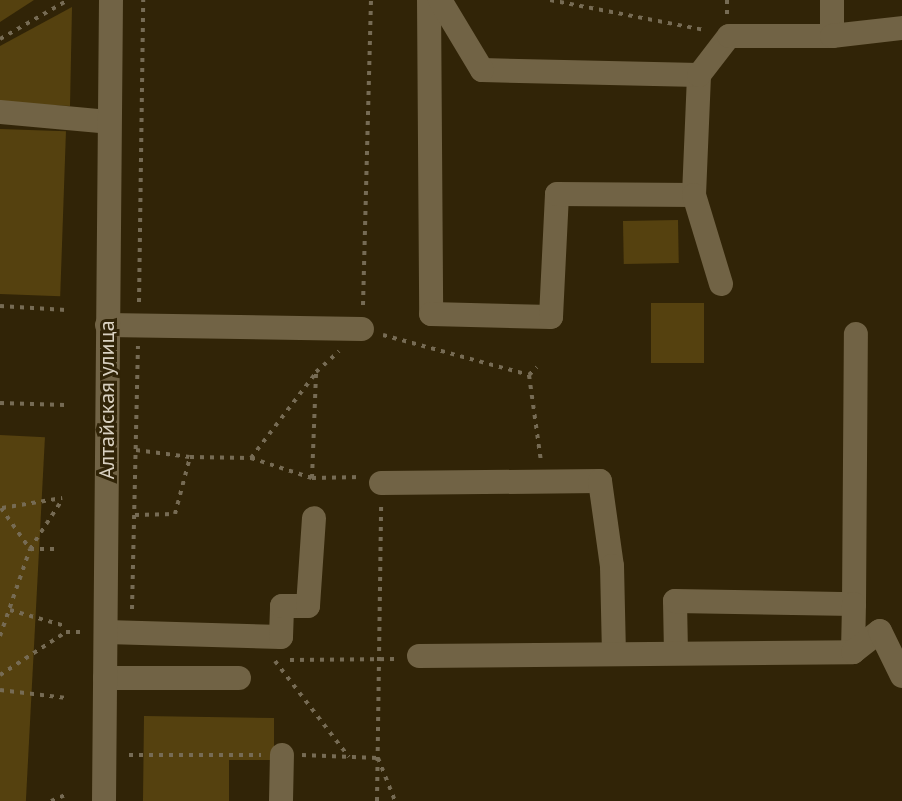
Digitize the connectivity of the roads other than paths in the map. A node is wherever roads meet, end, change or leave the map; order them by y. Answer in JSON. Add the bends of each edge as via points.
{"nodes":[{"id":1,"x":111,"y":0,"type":"edge"},
{"id":2,"x":429,"y":0,"type":"edge"},
{"id":3,"x":440,"y":0,"type":"edge"},
{"id":4,"x":832,"y":0,"type":"edge"},
{"id":5,"x":902,"y":28,"type":"edge"},
{"id":6,"x":832,"y":36,"type":"junction"},
{"id":7,"x":699,"y":75,"type":"junction"},
{"id":8,"x":0,"y":112,"type":"edge"},
{"id":9,"x":109,"y":122,"type":"junction"},
{"id":10,"x":694,"y":195,"type":"junction"},
{"id":11,"x":721,"y":284,"type":"dead end"},
{"id":12,"x":107,"y":325,"type":"junction"},
{"id":13,"x":362,"y":329,"type":"road end"},
{"id":14,"x":856,"y":334,"type":"dead end"},
{"id":15,"x":381,"y":483,"type":"dead end"},
{"id":16,"x":314,"y":518,"type":"dead end"},
{"id":17,"x":854,"y":604,"type":"junction"},
{"id":18,"x":891,"y":631,"type":"edge"},
{"id":19,"x":106,"y":632,"type":"junction"},
{"id":20,"x":853,"y":652,"type":"junction"},
{"id":21,"x":676,"y":653,"type":"junction"},
{"id":22,"x":614,"y":654,"type":"junction"},
{"id":23,"x":419,"y":656,"type":"road end"},
{"id":24,"x":902,"y":676,"type":"edge"},
{"id":25,"x":105,"y":678,"type":"junction"},
{"id":26,"x":239,"y":678,"type":"dead end"},
{"id":27,"x":282,"y":755,"type":"road end"},
{"id":28,"x":104,"y":801,"type":"edge"},
{"id":29,"x":281,"y":801,"type":"edge"}],
"edges":[{"from":1,"to":9,"type":"street","name":"Алтайская улица"},
{"from":2,"to":10,"type":"street","via":[[431,314],[551,317],[557,194]]},
{"from":3,"to":7,"type":"street","via":[[482,70]]},
{"from":4,"to":6,"type":"street"},
{"from":5,"to":6,"type":"street"},
{"from":6,"to":7,"type":"street","via":[[728,26]]},
{"from":7,"to":10,"type":"street"},
{"from":8,"to":9,"type":"street"},
{"from":9,"to":12,"type":"street","name":"Алтайская улица"},
{"from":10,"to":11,"type":"street"},
{"from":12,"to":13,"type":"street"},
{"from":12,"to":19,"type":"street","name":"Алтайская улица"},
{"from":14,"to":17,"type":"street"},
{"from":15,"to":22,"type":"street","via":[[600,481],[612,566]]},
{"from":16,"to":19,"type":"street","via":[[308,606],[282,606],[281,637]]},
{"from":17,"to":20,"type":"street"},
{"from":17,"to":21,"type":"street","via":[[675,601]]},
{"from":18,"to":20,"type":"street"},
{"from":18,"to":24,"type":"street"},
{"from":19,"to":25,"type":"street","name":"Алтайская улица"},
{"from":20,"to":21,"type":"street"},
{"from":21,"to":22,"type":"street"},
{"from":22,"to":23,"type":"street"},
{"from":25,"to":26,"type":"street"},
{"from":25,"to":28,"type":"street","name":"Алтайская улица"},
{"from":27,"to":29,"type":"street"}]}
